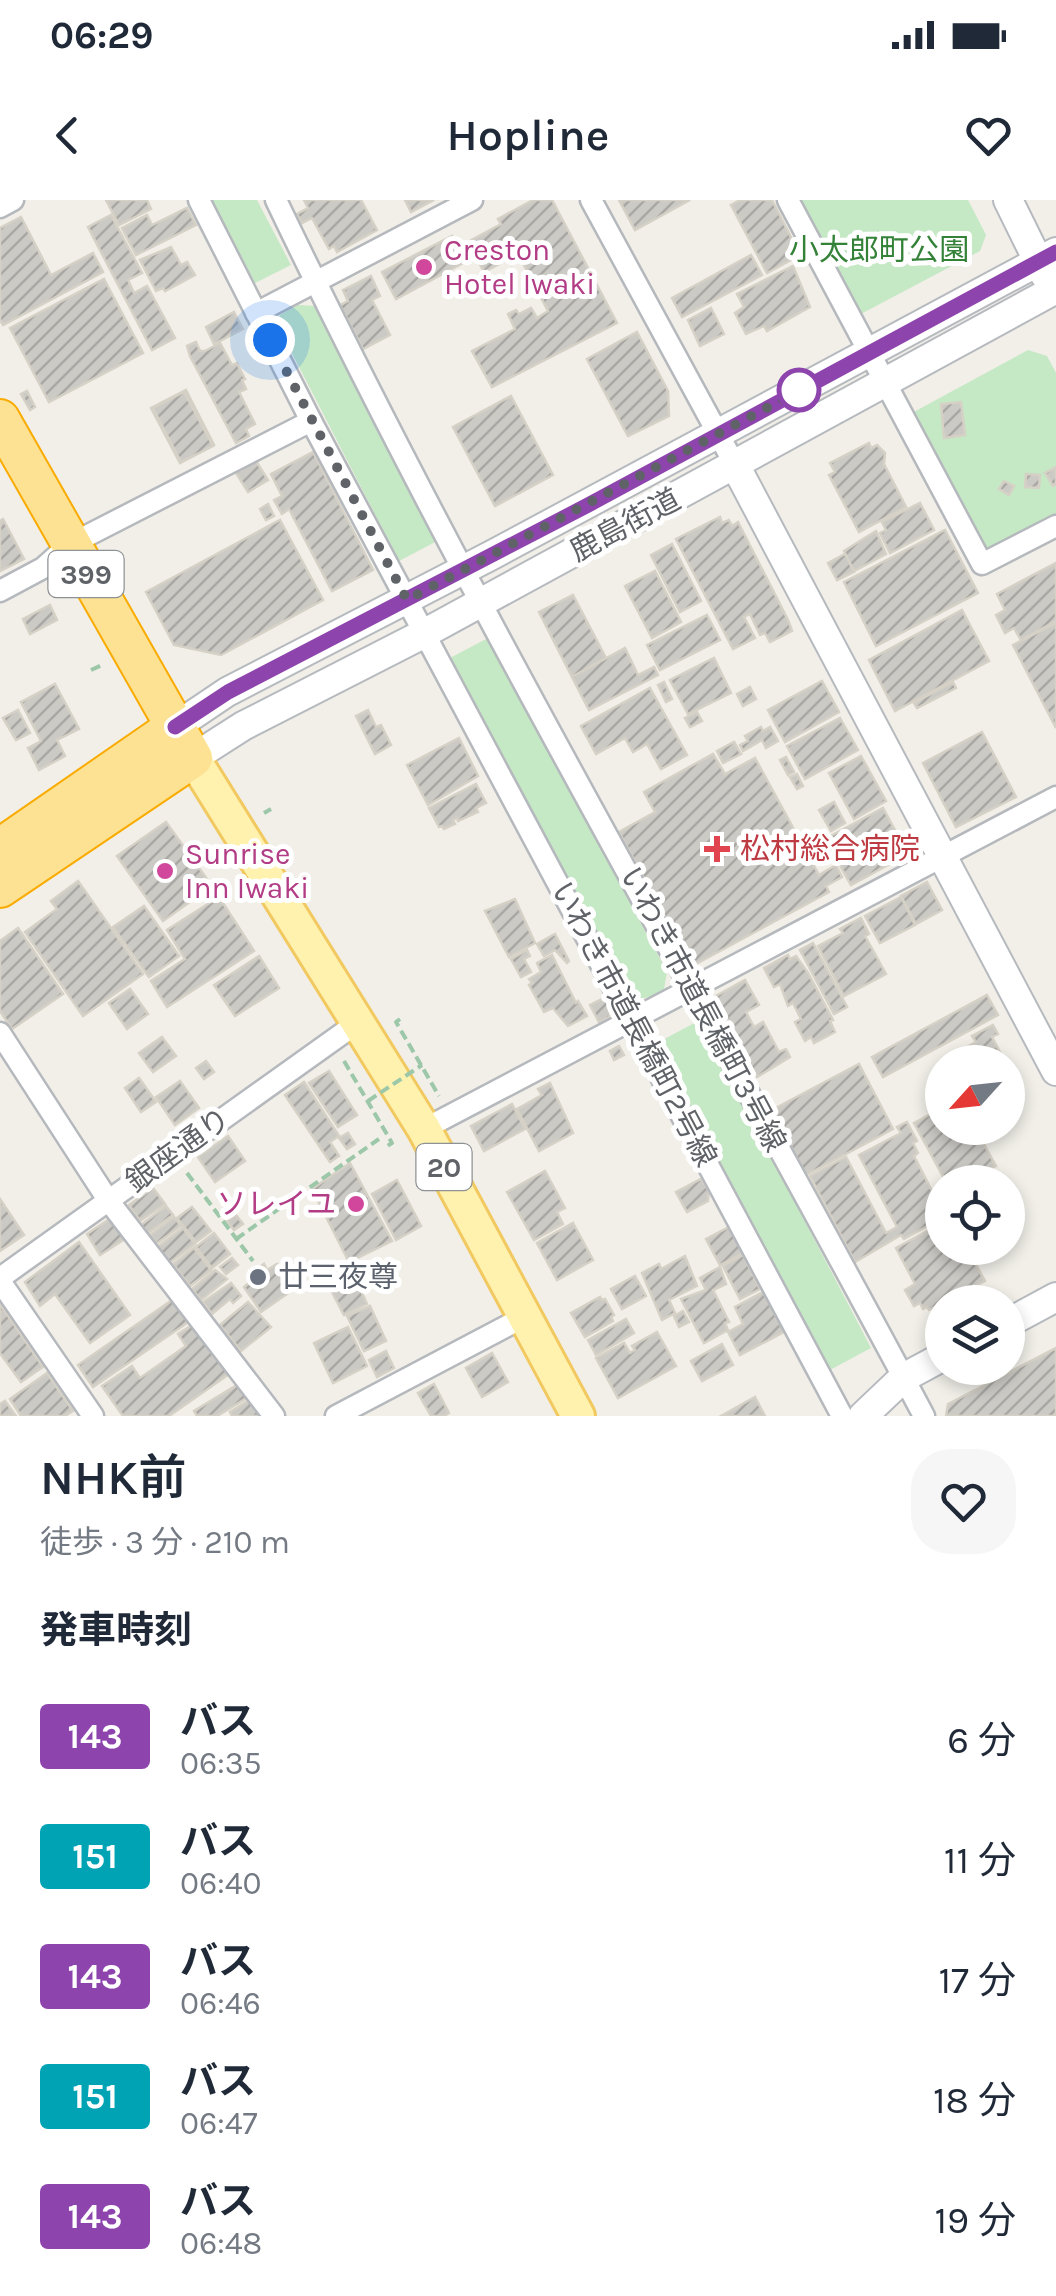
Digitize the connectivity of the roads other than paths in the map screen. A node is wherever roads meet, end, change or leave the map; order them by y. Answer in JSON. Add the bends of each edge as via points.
{"nodes":[{"id":1,"x":13,"y":200,"type":"edge"},
{"id":2,"x":198,"y":200,"type":"edge"},
{"id":3,"x":276,"y":200,"type":"edge"},
{"id":4,"x":472,"y":200,"type":"edge"},
{"id":5,"x":591,"y":200,"type":"edge"},
{"id":6,"x":788,"y":200,"type":"edge"},
{"id":7,"x":1008,"y":200,"type":"edge"},
{"id":8,"x":0,"y":207,"type":"edge"},
{"id":9,"x":1047,"y":256,"type":"edge"},
{"id":10,"x":315,"y":281,"type":"junction"},
{"id":11,"x":1055,"y":292,"type":"edge"},
{"id":12,"x":256,"y":313,"type":"junction"},
{"id":13,"x":867,"y":353,"type":"junction"},
{"id":14,"x":884,"y":385,"type":"junction"},
{"id":15,"x":0,"y":419,"type":"edge"},
{"id":16,"x":312,"y":422,"type":"junction"},
{"id":17,"x":719,"y":435,"type":"junction"},
{"id":18,"x":735,"y":466,"type":"junction"},
{"id":19,"x":1056,"y":526,"type":"edge"},
{"id":20,"x":69,"y":545,"type":"junction"},
{"id":21,"x":465,"y":570,"type":"junction"},
{"id":22,"x":0,"y":591,"type":"edge"},
{"id":23,"x":407,"y":600,"type":"junction"},
{"id":24,"x":482,"y":602,"type":"junction"},
{"id":25,"x":425,"y":633,"type":"junction"},
{"id":26,"x":184,"y":742,"type":"junction"},
{"id":27,"x":1056,"y":798,"type":"edge"},
{"id":28,"x":0,"y":848,"type":"edge"},
{"id":29,"x":943,"y":858,"type":"junction"},
{"id":30,"x":0,"y":888,"type":"edge"},
{"id":31,"x":691,"y":987,"type":"junction"},
{"id":32,"x":632,"y":1020,"type":"junction"},
{"id":33,"x":357,"y":1023,"type":"junction"},
{"id":34,"x":0,"y":1033,"type":"edge"},
{"id":35,"x":1056,"y":1070,"type":"edge"},
{"id":36,"x":424,"y":1129,"type":"junction"},
{"id":37,"x":108,"y":1200,"type":"junction"},
{"id":38,"x":0,"y":1280,"type":"edge"},
{"id":39,"x":1056,"y":1297,"type":"edge"},
{"id":40,"x":1025,"y":1314,"type":"edge"},
{"id":41,"x":524,"y":1317,"type":"junction"},
{"id":42,"x":925,"y":1366,"type":"edge"},
{"id":43,"x":904,"y":1378,"type":"junction"},
{"id":44,"x":93,"y":1416,"type":"edge"},
{"id":45,"x":274,"y":1416,"type":"edge"},
{"id":46,"x":336,"y":1416,"type":"edge"},
{"id":47,"x":578,"y":1416,"type":"edge"},
{"id":48,"x":842,"y":1416,"type":"edge"},
{"id":49,"x":863,"y":1416,"type":"edge"},
{"id":50,"x":924,"y":1416,"type":"edge"}],
"edges":[{"from":1,"to":8,"type":"street"},
{"from":2,"to":12,"type":"street","name":"いわき市道長橋町2号線"},
{"from":3,"to":10,"type":"street","name":"いわき市道長橋町3号線"},
{"from":4,"to":10,"type":"street"},
{"from":5,"to":17,"type":"street"},
{"from":6,"to":13,"type":"street"},
{"from":7,"to":9,"type":"street"},
{"from":9,"to":11,"type":"street"},
{"from":9,"to":13,"type":"street","name":"鹿島街道"},
{"from":10,"to":12,"type":"street"},
{"from":10,"to":21,"type":"street","name":"いわき市道長橋町3号線"},
{"from":11,"to":14,"type":"street","name":"鹿島街道"},
{"from":12,"to":16,"type":"street","name":"いわき市道長橋町2号線"},
{"from":13,"to":14,"type":"street"},
{"from":13,"to":17,"type":"street","name":"鹿島街道"},
{"from":14,"to":18,"type":"street","name":"鹿島街道"},
{"from":14,"to":19,"type":"street","via":[[982,564]]},
{"from":15,"to":20,"type":"highway","number":"399"},
{"from":16,"to":20,"type":"street"},
{"from":16,"to":23,"type":"street","name":"いわき市道長橋町2号線"},
{"from":17,"to":18,"type":"street"},
{"from":17,"to":21,"type":"street","name":"鹿島街道"},
{"from":18,"to":24,"type":"street","name":"鹿島街道"},
{"from":18,"to":29,"type":"street"},
{"from":20,"to":22,"type":"street","via":[[44,568]]},
{"from":20,"to":26,"type":"highway","number":"399"},
{"from":21,"to":23,"type":"street","name":"鹿島街道"},
{"from":21,"to":24,"type":"street","name":"いわき市道長橋町3号線"},
{"from":23,"to":25,"type":"street","name":"いわき市道長橋町2号線"},
{"from":23,"to":26,"type":"street","name":"鹿島街道","via":[[228,692]]},
{"from":24,"to":25,"type":"street","name":"鹿島街道"},
{"from":24,"to":31,"type":"street","name":"いわき市道長橋町3号線"},
{"from":25,"to":26,"type":"street","name":"鹿島街道","via":[[243,726]]},
{"from":25,"to":32,"type":"street","name":"いわき市道長橋町2号線"},
{"from":26,"to":28,"type":"highway"},
{"from":26,"to":30,"type":"highway"},
{"from":26,"to":33,"type":"main road","number":"20"},
{"from":27,"to":29,"type":"street"},
{"from":29,"to":31,"type":"street"},
{"from":29,"to":35,"type":"street"},
{"from":31,"to":32,"type":"street"},
{"from":31,"to":43,"type":"street","name":"いわき市道長橋町3号線"},
{"from":32,"to":36,"type":"street"},
{"from":32,"to":48,"type":"street","name":"いわき市道長橋町2号線"},
{"from":33,"to":36,"type":"main road","number":"20"},
{"from":33,"to":37,"type":"street","name":"銀座通り"},
{"from":34,"to":37,"type":"street"},
{"from":36,"to":41,"type":"main road","number":"20"},
{"from":37,"to":38,"type":"street","name":"銀座通り"},
{"from":37,"to":45,"type":"street"},
{"from":38,"to":44,"type":"street"},
{"from":39,"to":40,"type":"street"},
{"from":41,"to":46,"type":"street"},
{"from":41,"to":47,"type":"main road","number":"20"},
{"from":42,"to":43,"type":"street"},
{"from":43,"to":49,"type":"street"},
{"from":43,"to":50,"type":"street","name":"いわき市道長橋町3号線"}]}
